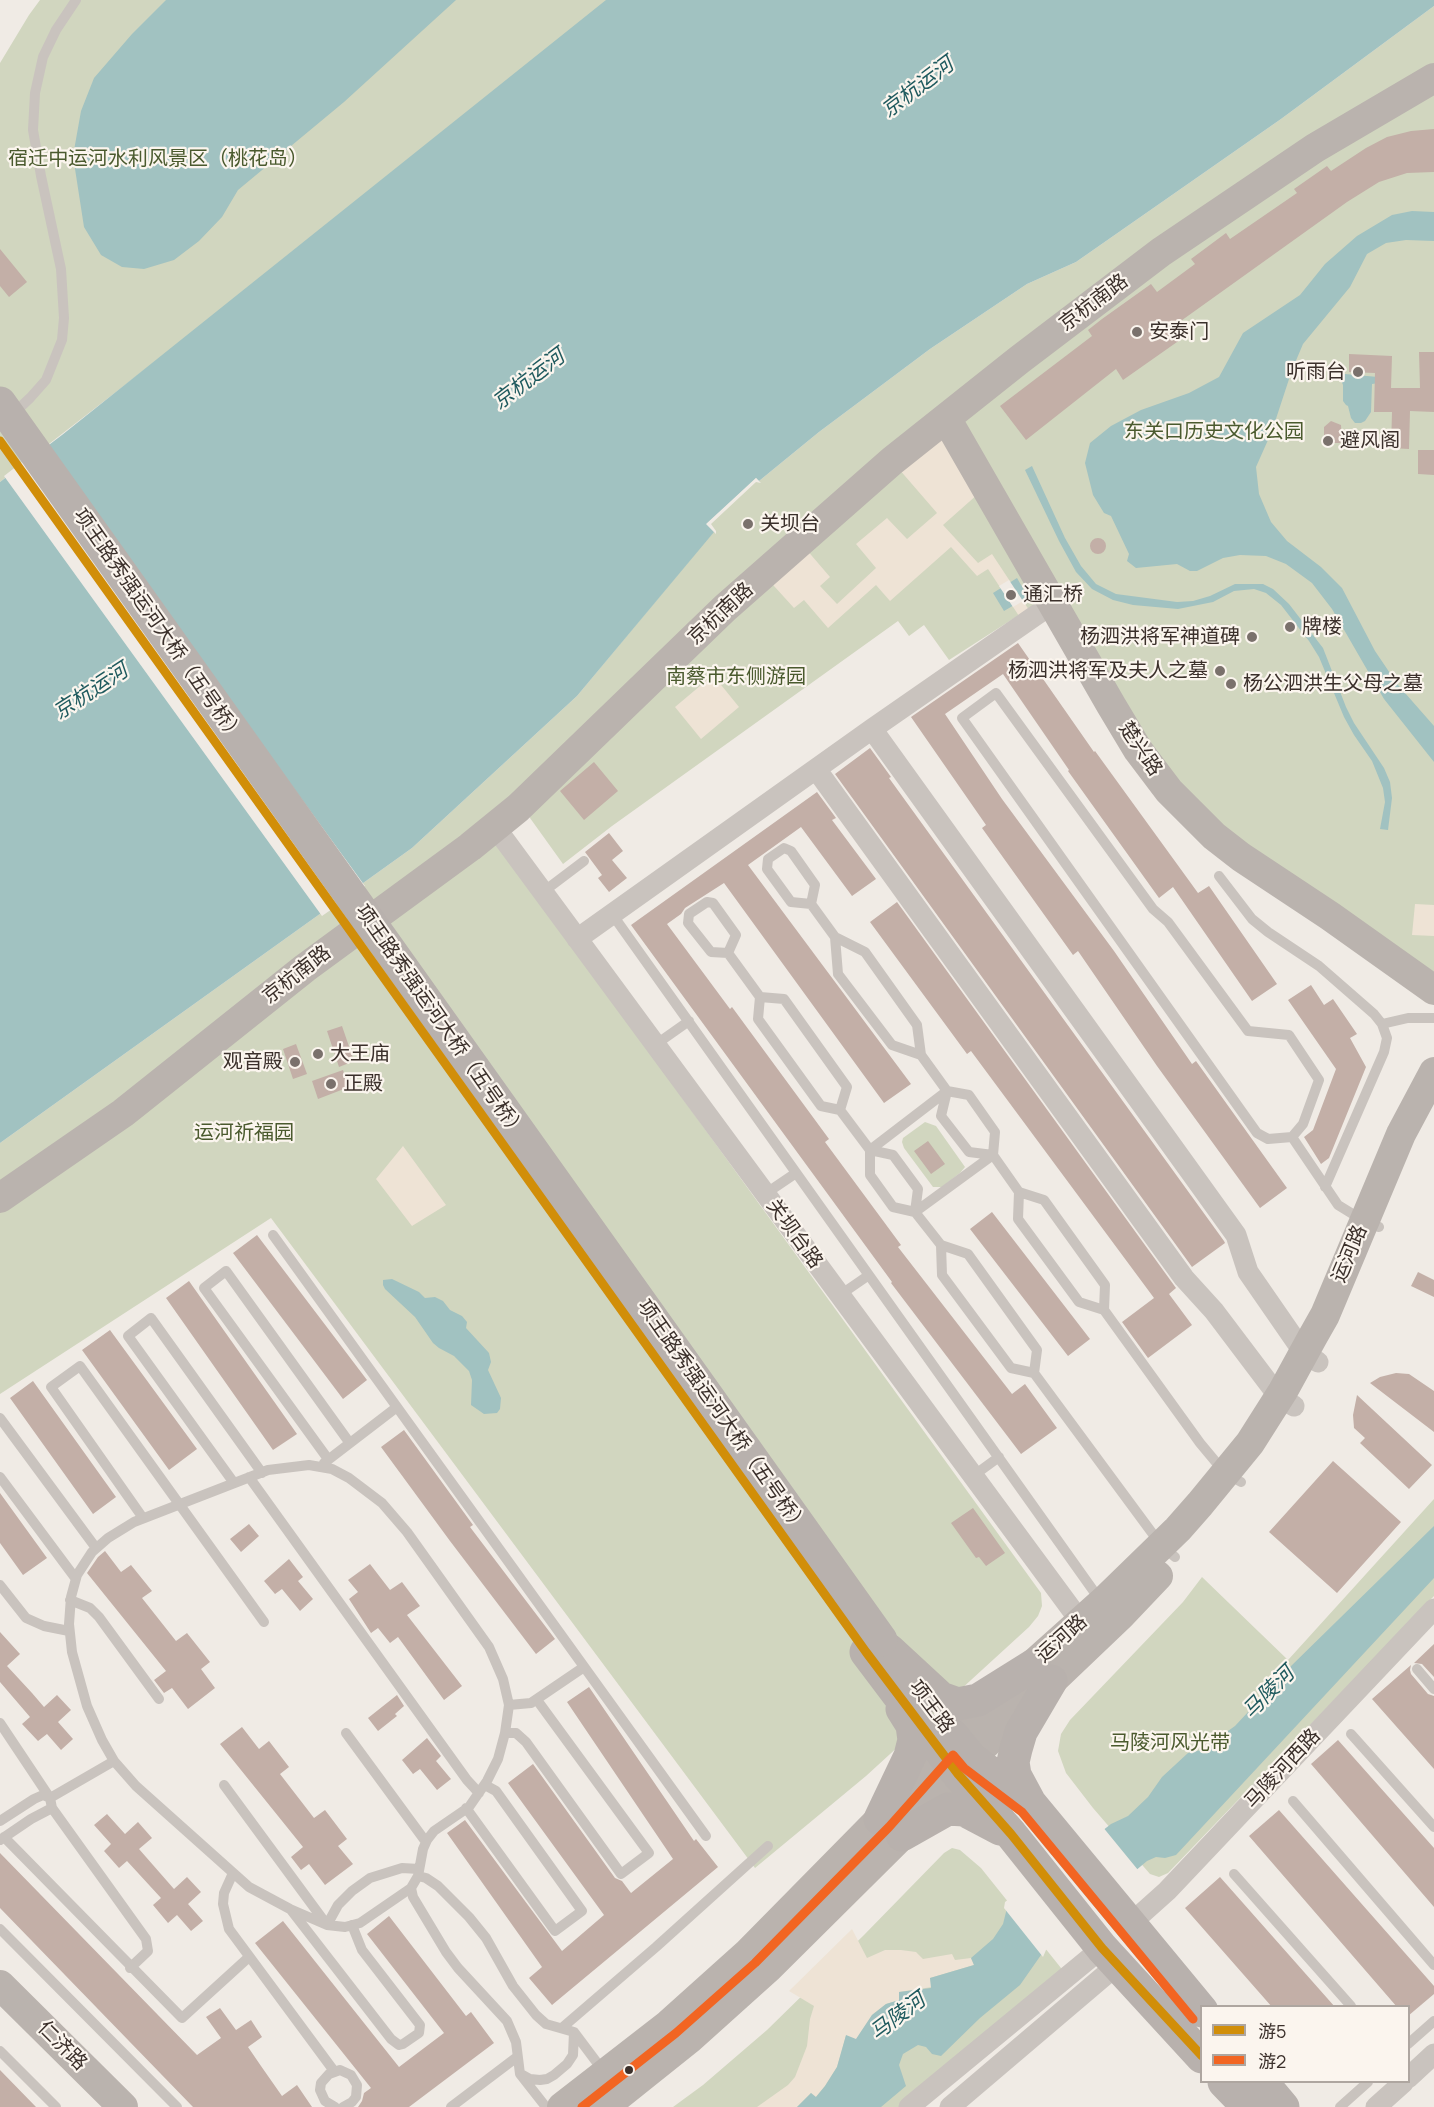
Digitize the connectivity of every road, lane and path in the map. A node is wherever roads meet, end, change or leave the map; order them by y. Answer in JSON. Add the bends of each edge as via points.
{"nodes":[{"id":1,"x":76,"y":0,"type":"edge"},
{"id":2,"x":1434,"y":78,"type":"edge"},
{"id":3,"x":0,"y":404,"type":"edge"},
{"id":4,"x":946,"y":418,"type":"junction"},
{"id":5,"x":0,"y":424,"type":"edge"},
{"id":6,"x":0,"y":441,"type":"edge"},
{"id":7,"x":1052,"y":604,"type":"junction"},
{"id":8,"x":872,"y":729,"type":"junction"},
{"id":9,"x":816,"y":769,"type":"junction"},
{"id":10,"x":495,"y":827,"type":"junction"},
{"id":11,"x":584,"y":861,"type":"dead end"},
{"id":12,"x":1219,"y":876,"type":"dead end"},
{"id":13,"x":543,"y":892,"type":"junction"},
{"id":14,"x":811,"y":904,"type":"junction"},
{"id":15,"x":612,"y":914,"type":"junction"},
{"id":16,"x":835,"y":937,"type":"junction"},
{"id":17,"x":577,"y":939,"type":"junction"},
{"id":18,"x":728,"y":953,"type":"junction"},
{"id":19,"x":1395,"y":962,"type":"junction"},
{"id":20,"x":1434,"y":990,"type":"edge"},
{"id":21,"x":760,"y":997,"type":"junction"},
{"id":22,"x":1434,"y":1012,"type":"edge"},
{"id":23,"x":1434,"y":1018,"type":"edge"},
{"id":24,"x":689,"y":1021,"type":"junction"},
{"id":25,"x":1382,"y":1024,"type":"junction"},
{"id":26,"x":655,"y":1045,"type":"junction"},
{"id":27,"x":1434,"y":1048,"type":"edge"},
{"id":28,"x":921,"y":1055,"type":"junction"},
{"id":29,"x":1434,"y":1072,"type":"edge"},
{"id":30,"x":947,"y":1091,"type":"junction"},
{"id":31,"x":840,"y":1110,"type":"junction"},
{"id":32,"x":1427,"y":1113,"type":"edge"},
{"id":33,"x":1292,"y":1137,"type":"junction"},
{"id":34,"x":870,"y":1150,"type":"junction"},
{"id":35,"x":993,"y":1155,"type":"junction"},
{"id":36,"x":796,"y":1173,"type":"junction"},
{"id":37,"x":1325,"y":1187,"type":"junction"},
{"id":38,"x":1019,"y":1192,"type":"junction"},
{"id":39,"x":765,"y":1194,"type":"junction"},
{"id":40,"x":0,"y":1198,"type":"edge"},
{"id":41,"x":915,"y":1212,"type":"junction"},
{"id":42,"x":1372,"y":1224,"type":"junction"},
{"id":43,"x":273,"y":1235,"type":"dead end"},
{"id":44,"x":941,"y":1245,"type":"junction"},
{"id":45,"x":869,"y":1275,"type":"junction"},
{"id":46,"x":840,"y":1295,"type":"junction"},
{"id":47,"x":1104,"y":1310,"type":"junction"},
{"id":48,"x":1311,"y":1357,"type":"junction"},
{"id":49,"x":1034,"y":1373,"type":"junction"},
{"id":50,"x":1287,"y":1401,"type":"junction"},
{"id":51,"x":397,"y":1407,"type":"junction"},
{"id":52,"x":0,"y":1418,"type":"edge"},
{"id":53,"x":349,"y":1442,"type":"junction"},
{"id":54,"x":999,"y":1457,"type":"junction"},
{"id":55,"x":328,"y":1459,"type":"junction"},
{"id":56,"x":319,"y":1467,"type":"junction"},
{"id":57,"x":262,"y":1473,"type":"junction"},
{"id":58,"x":973,"y":1476,"type":"junction"},
{"id":59,"x":0,"y":1477,"type":"edge"},
{"id":60,"x":249,"y":1477,"type":"junction"},
{"id":61,"x":1233,"y":1478,"type":"junction"},
{"id":62,"x":234,"y":1483,"type":"junction"},
{"id":63,"x":180,"y":1504,"type":"junction"},
{"id":64,"x":144,"y":1518,"type":"junction"},
{"id":65,"x":96,"y":1548,"type":"junction"},
{"id":66,"x":1168,"y":1551,"type":"junction"},
{"id":67,"x":76,"y":1580,"type":"junction"},
{"id":68,"x":0,"y":1585,"type":"edge"},
{"id":69,"x":70,"y":1600,"type":"junction"},
{"id":70,"x":1434,"y":1609,"type":"edge"},
{"id":71,"x":264,"y":1622,"type":"dead end"},
{"id":72,"x":1092,"y":1622,"type":"junction"},
{"id":73,"x":69,"y":1631,"type":"junction"},
{"id":74,"x":877,"y":1651,"type":"junction"},
{"id":75,"x":584,"y":1667,"type":"junction"},
{"id":76,"x":1417,"y":1669,"type":"dead end"},
{"id":77,"x":1042,"y":1673,"type":"junction"},
{"id":78,"x":1434,"y":1689,"type":"edge"},
{"id":79,"x":159,"y":1699,"type":"dead end"},
{"id":80,"x":537,"y":1700,"type":"junction"},
{"id":81,"x":509,"y":1705,"type":"junction"},
{"id":82,"x":0,"y":1723,"type":"edge"},
{"id":83,"x":346,"y":1732,"type":"dead end"},
{"id":84,"x":505,"y":1732,"type":"junction"},
{"id":85,"x":1351,"y":1734,"type":"dead end"},
{"id":86,"x":955,"y":1755,"type":"junction"},
{"id":87,"x":114,"y":1761,"type":"junction"},
{"id":88,"x":224,"y":1785,"type":"dead end"},
{"id":89,"x":482,"y":1789,"type":"junction"},
{"id":90,"x":1293,"y":1801,"type":"dead end"},
{"id":91,"x":51,"y":1803,"type":"junction"},
{"id":92,"x":1030,"y":1803,"type":"junction"},
{"id":93,"x":466,"y":1808,"type":"junction"},
{"id":94,"x":0,"y":1821,"type":"edge"},
{"id":95,"x":891,"y":1827,"type":"junction"},
{"id":96,"x":1434,"y":1827,"type":"edge"},
{"id":97,"x":1011,"y":1834,"type":"junction"},
{"id":98,"x":706,"y":1836,"type":"dead end"},
{"id":99,"x":2,"y":1839,"type":"edge"},
{"id":100,"x":426,"y":1842,"type":"junction"},
{"id":101,"x":768,"y":1846,"type":"dead end"},
{"id":102,"x":419,"y":1872,"type":"junction"},
{"id":103,"x":233,"y":1873,"type":"junction"},
{"id":104,"x":1234,"y":1874,"type":"dead end"},
{"id":105,"x":411,"y":1888,"type":"junction"},
{"id":106,"x":290,"y":1909,"type":"junction"},
{"id":107,"x":327,"y":1925,"type":"junction"},
{"id":108,"x":352,"y":1925,"type":"junction"},
{"id":109,"x":1130,"y":1925,"type":"junction"},
{"id":110,"x":0,"y":1929,"type":"edge"},
{"id":111,"x":249,"y":1957,"type":"junction"},
{"id":112,"x":1110,"y":1957,"type":"junction"},
{"id":113,"x":1434,"y":1965,"type":"edge"},
{"id":114,"x":130,"y":1968,"type":"junction"},
{"id":115,"x":0,"y":1985,"type":"edge"},
{"id":116,"x":1349,"y":2005,"type":"edge"},
{"id":117,"x":1200,"y":2009,"type":"edge"},
{"id":118,"x":1434,"y":2021,"type":"edge"},
{"id":119,"x":563,"y":2027,"type":"junction"},
{"id":120,"x":574,"y":2032,"type":"junction"},
{"id":121,"x":1410,"y":2042,"type":"edge"},
{"id":122,"x":0,"y":2051,"type":"edge"},
{"id":123,"x":1434,"y":2054,"type":"edge"},
{"id":124,"x":1200,"y":2055,"type":"edge"},
{"id":125,"x":517,"y":2057,"type":"junction"},
{"id":126,"x":334,"y":2071,"type":"junction"},
{"id":127,"x":520,"y":2074,"type":"junction"},
{"id":128,"x":1410,"y":2076,"type":"edge"},
{"id":129,"x":1225,"y":2083,"type":"edge"},
{"id":130,"x":1263,"y":2083,"type":"edge"},
{"id":131,"x":1367,"y":2083,"type":"edge"},
{"id":132,"x":1403,"y":2083,"type":"edge"},
{"id":133,"x":610,"y":2092,"type":"edge"},
{"id":134,"x":56,"y":2107,"type":"edge"},
{"id":135,"x":123,"y":2107,"type":"edge"},
{"id":136,"x":177,"y":2107,"type":"edge"},
{"id":137,"x":335,"y":2107,"type":"edge"},
{"id":138,"x":343,"y":2107,"type":"edge"},
{"id":139,"x":451,"y":2107,"type":"edge"},
{"id":140,"x":546,"y":2107,"type":"edge"},
{"id":141,"x":562,"y":2107,"type":"edge"},
{"id":142,"x":909,"y":2107,"type":"edge"},
{"id":143,"x":950,"y":2107,"type":"edge"},
{"id":144,"x":1248,"y":2107,"type":"edge"},
{"id":145,"x":1283,"y":2107,"type":"edge"},
{"id":146,"x":1340,"y":2107,"type":"edge"},
{"id":147,"x":1376,"y":2107,"type":"edge"}],
"edges":[{"from":1,"to":5,"type":"lane","via":[[43,57],[35,93],[33,130],[61,269],[62,340],[46,380]]},
{"from":2,"to":4,"type":"street","name":"京杭南路","via":[[1315,148],[1161,252]]},
{"from":3,"to":74,"type":"main road","name":"项王路秀强运河大桥（五号桥）","bridge":true},
{"from":4,"to":7,"type":"street","name":"楚兴路"},
{"from":4,"to":10,"type":"street","name":"京杭南路","via":[[725,608]]},
{"from":6,"to":74,"type":"main road","name":"项王路秀强运河大桥（五号桥）"},
{"from":7,"to":8,"type":"street"},
{"from":7,"to":19,"type":"street","name":"楚兴路","via":[[1138,750],[1188,812],[1240,857]]},
{"from":8,"to":9,"type":"street"},
{"from":8,"to":48,"type":"street","via":[[1236,1235],[1248,1272]]},
{"from":9,"to":15,"type":"street"},
{"from":9,"to":50,"type":"street","via":[[1184,1278]]},
{"from":10,"to":13,"type":"street","name":"关坝台路"},
{"from":10,"to":40,"type":"street","name":"京杭南路","via":[[305,968],[123,1113]]},
{"from":11,"to":13,"type":"lane"},
{"from":12,"to":25,"type":"lane","via":[[1252,919],[1319,966]]},
{"from":13,"to":17,"type":"street","name":"关坝台路"},
{"from":14,"to":14,"type":"lane","via":[[791,902],[767,869],[768,859],[784,848],[791,851],[815,885]]},
{"from":14,"to":16,"type":"lane"},
{"from":15,"to":17,"type":"street"},
{"from":15,"to":24,"type":"lane"},
{"from":16,"to":28,"type":"lane","via":[[865,952],[917,1025]]},
{"from":16,"to":28,"type":"lane","via":[[838,974],[892,1045]]},
{"from":17,"to":26,"type":"street","name":"关坝台路"},
{"from":18,"to":18,"type":"lane","via":[[711,952],[688,922],[689,914],[707,902],[713,903],[736,935]]},
{"from":18,"to":21,"type":"lane"},
{"from":19,"to":20,"type":"street","name":"楚兴路"},
{"from":19,"to":22,"type":"street","via":[[1428,998]]},
{"from":21,"to":31,"type":"lane","via":[[758,1019],[821,1106]]},
{"from":21,"to":31,"type":"lane","via":[[784,999],[833,1067],[847,1087]]},
{"from":23,"to":25,"type":"lane"},
{"from":24,"to":26,"type":"lane"},
{"from":24,"to":36,"type":"lane"},
{"from":25,"to":37,"type":"lane","via":[[1387,1038],[1384,1052]]},
{"from":26,"to":39,"type":"street","name":"关坝台路"},
{"from":27,"to":32,"type":"street"},
{"from":28,"to":30,"type":"lane"},
{"from":29,"to":32,"type":"street","name":"运河路"},
{"from":30,"to":34,"type":"lane"},
{"from":30,"to":35,"type":"lane","via":[[969,1095],[982,1113],[995,1132]]},
{"from":30,"to":35,"type":"lane","via":[[941,1116],[969,1152]]},
{"from":31,"to":34,"type":"lane"},
{"from":32,"to":42,"type":"street","name":"运河路","via":[[1417,1141]]},
{"from":33,"to":33,"type":"lane","via":[[1302,1124],[1320,1080],[1288,1035],[1248,1031],[1168,922],[1153,909],[996,693],[962,718],[1257,1133],[1268,1139]]},
{"from":33,"to":37,"type":"lane"},
{"from":34,"to":41,"type":"lane","via":[[870,1175],[881,1191],[893,1207]]},
{"from":34,"to":41,"type":"lane","via":[[893,1155],[918,1188]]},
{"from":35,"to":38,"type":"lane"},
{"from":35,"to":41,"type":"lane"},
{"from":36,"to":39,"type":"lane"},
{"from":36,"to":45,"type":"lane"},
{"from":37,"to":42,"type":"lane","via":[[1338,1205]]},
{"from":38,"to":47,"type":"lane","via":[[1044,1200],[1105,1286]]},
{"from":38,"to":47,"type":"lane","via":[[1018,1219],[1079,1302]]},
{"from":39,"to":46,"type":"street","name":"关坝台路"},
{"from":41,"to":44,"type":"lane"},
{"from":42,"to":48,"type":"street","name":"运河路","via":[[1340,1321]]},
{"from":43,"to":51,"type":"lane"},
{"from":44,"to":49,"type":"lane","via":[[942,1275],[1011,1368]]},
{"from":44,"to":49,"type":"lane","via":[[968,1254],[1037,1350]]},
{"from":45,"to":46,"type":"lane"},
{"from":45,"to":54,"type":"lane"},
{"from":46,"to":58,"type":"street","name":"关坝台路"},
{"from":47,"to":61,"type":"lane","via":[[1200,1443]]},
{"from":48,"to":50,"type":"street","name":"运河路"},
{"from":49,"to":66,"type":"lane"},
{"from":50,"to":61,"type":"street","name":"运河路","via":[[1274,1438]]},
{"from":51,"to":53,"type":"lane"},
{"from":51,"to":75,"type":"lane"},
{"from":52,"to":65,"type":"lane"},
{"from":53,"to":55,"type":"lane"},
{"from":53,"to":55,"type":"lane","via":[[226,1271],[204,1288]]},
{"from":54,"to":58,"type":"lane"},
{"from":54,"to":72,"type":"lane"},
{"from":55,"to":56,"type":"lane"},
{"from":56,"to":57,"type":"lane","via":[[309,1465]]},
{"from":56,"to":81,"type":"lane","via":[[349,1478],[382,1503],[407,1532],[489,1647]]},
{"from":57,"to":60,"type":"lane"},
{"from":57,"to":62,"type":"lane","via":[[152,1318],[128,1336]]},
{"from":58,"to":72,"type":"street","name":"关坝台路"},
{"from":59,"to":67,"type":"lane"},
{"from":60,"to":62,"type":"lane"},
{"from":60,"to":89,"type":"lane","via":[[467,1780]]},
{"from":61,"to":66,"type":"street","name":"运河路"},
{"from":62,"to":63,"type":"lane"},
{"from":63,"to":64,"type":"lane"},
{"from":63,"to":64,"type":"lane","via":[[80,1366],[51,1387]]},
{"from":63,"to":71,"type":"lane"},
{"from":64,"to":65,"type":"lane"},
{"from":65,"to":67,"type":"lane"},
{"from":66,"to":72,"type":"street","name":"运河路"},
{"from":67,"to":69,"type":"lane"},
{"from":68,"to":73,"type":"lane","via":[[26,1618]]},
{"from":69,"to":73,"type":"lane"},
{"from":69,"to":79,"type":"lane","via":[[90,1608],[99,1617]]},
{"from":70,"to":109,"type":"street","name":"马陵河西路","via":[[1167,1891]]},
{"from":72,"to":77,"type":"street","name":"运河路"},
{"from":73,"to":87,"type":"lane","via":[[87,1706]]},
{"from":74,"to":77,"type":"main road","via":[[941,1698],[958,1704],[978,1700]]},
{"from":74,"to":86,"type":"main road","name":"项王路"},
{"from":74,"to":95,"type":"main road","via":[[912,1725],[914,1740]]},
{"from":75,"to":80,"type":"lane"},
{"from":75,"to":98,"type":"lane"},
{"from":76,"to":78,"type":"lane"},
{"from":77,"to":86,"type":"street","name":"运河路"},
{"from":77,"to":92,"type":"main road","via":[[1014,1762],[1015,1775]]},
{"from":80,"to":81,"type":"lane"},
{"from":80,"to":84,"type":"lane","via":[[649,1853],[621,1874],[526,1742],[516,1733]]},
{"from":81,"to":84,"type":"lane"},
{"from":82,"to":91,"type":"lane"},
{"from":83,"to":100,"type":"lane"},
{"from":84,"to":89,"type":"lane","via":[[498,1759]]},
{"from":85,"to":96,"type":"lane"},
{"from":86,"to":92,"type":"main road","name":"项王路"},
{"from":86,"to":95,"type":"street","name":"运河路"},
{"from":86,"to":97,"type":"main road","name":"项王路"},
{"from":87,"to":91,"type":"lane"},
{"from":87,"to":103,"type":"lane","via":[[136,1786]]},
{"from":88,"to":107,"type":"lane"},
{"from":89,"to":93,"type":"lane"},
{"from":89,"to":93,"type":"lane","via":[[496,1791],[582,1911],[555,1931]]},
{"from":90,"to":113,"type":"lane"},
{"from":91,"to":94,"type":"lane","via":[[42,1795]]},
{"from":91,"to":99,"type":"lane"},
{"from":91,"to":114,"type":"lane","via":[[146,1939],[148,1951]]},
{"from":92,"to":109,"type":"main road","name":"项王路"},
{"from":93,"to":100,"type":"lane","via":[[434,1831]]},
{"from":95,"to":97,"type":"main road","via":[[925,1821],[948,1809],[964,1810]]},
{"from":95,"to":133,"type":"street","name":"运河路","via":[[669,2024]]},
{"from":97,"to":112,"type":"main road","name":"项王路"},
{"from":99,"to":114,"type":"lane"},
{"from":100,"to":102,"type":"lane"},
{"from":101,"to":119,"type":"lane"},
{"from":102,"to":105,"type":"lane"},
{"from":102,"to":107,"type":"lane","via":[[402,1868],[370,1878],[338,1905]]},
{"from":102,"to":119,"type":"lane","via":[[469,1917],[536,2016],[546,2024]]},
{"from":103,"to":106,"type":"lane","via":[[249,1887]]},
{"from":103,"to":111,"type":"lane","via":[[224,1893],[225,1916],[229,1929]]},
{"from":104,"to":116,"type":"lane"},
{"from":105,"to":108,"type":"lane","via":[[379,1912]]},
{"from":105,"to":125,"type":"lane","via":[[446,1952],[507,2021],[516,2042]]},
{"from":106,"to":107,"type":"lane"},
{"from":106,"to":108,"type":"lane","via":[[391,2039],[403,2044],[418,2033],[420,2025],[362,1950]]},
{"from":107,"to":108,"type":"lane"},
{"from":109,"to":117,"type":"main road","name":"项王路"},
{"from":110,"to":136,"type":"lane"},
{"from":111,"to":114,"type":"lane","via":[[182,2018]]},
{"from":111,"to":126,"type":"lane"},
{"from":112,"to":124,"type":"main road","name":"项王路"},
{"from":112,"to":142,"type":"street"},
{"from":112,"to":143,"type":"street"},
{"from":115,"to":135,"type":"street","name":"仁济路"},
{"from":118,"to":121,"type":"lane"},
{"from":119,"to":120,"type":"lane"},
{"from":120,"to":127,"type":"lane","via":[[573,2055],[554,2075],[540,2080]]},
{"from":120,"to":133,"type":"lane"},
{"from":122,"to":134,"type":"lane"},
{"from":123,"to":128,"type":"street"},
{"from":125,"to":127,"type":"lane"},
{"from":125,"to":139,"type":"lane"},
{"from":126,"to":137,"type":"lane","via":[[324,2078],[320,2090],[325,2101]]},
{"from":126,"to":138,"type":"lane","via":[[346,2072],[357,2085],[356,2097]]},
{"from":127,"to":140,"type":"lane"},
{"from":129,"to":144,"type":"main road"},
{"from":130,"to":145,"type":"main road"},
{"from":131,"to":146,"type":"lane"},
{"from":132,"to":147,"type":"street"},
{"from":133,"to":141,"type":"street","name":"运河路"}]}
